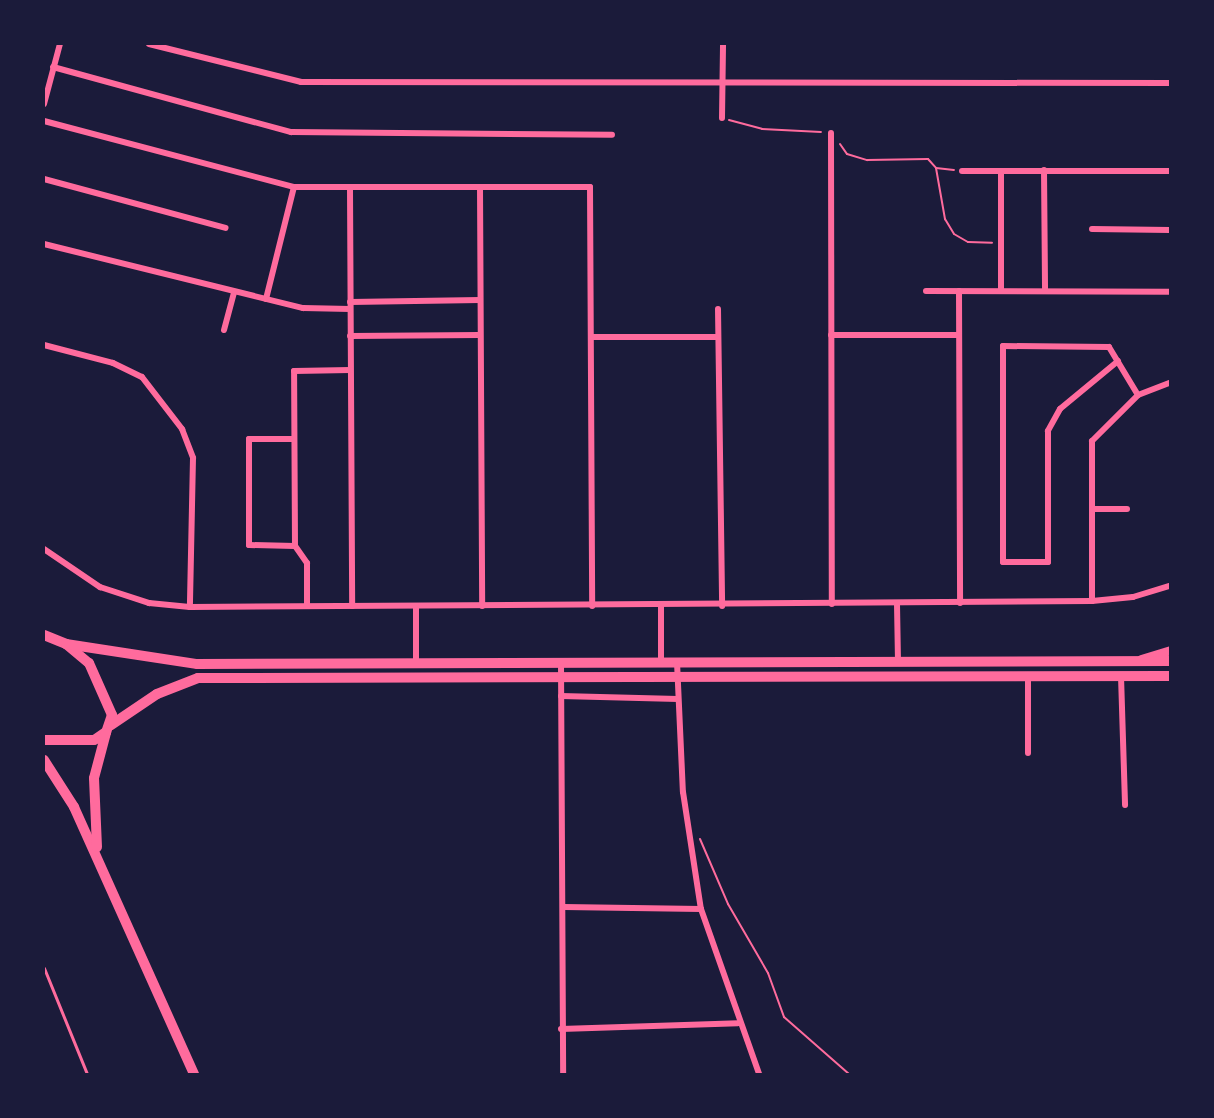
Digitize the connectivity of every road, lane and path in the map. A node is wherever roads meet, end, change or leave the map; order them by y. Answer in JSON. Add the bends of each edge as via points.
{"nodes":[{"id":1,"x":60,"y":44,"type":"edge"},
{"id":2,"x":149,"y":44,"type":"edge"},
{"id":3,"x":723,"y":44,"type":"edge"},
{"id":4,"x":53,"y":67,"type":"junction"},
{"id":5,"x":1170,"y":83,"type":"edge"},
{"id":6,"x":722,"y":85,"type":"junction"},
{"id":7,"x":44,"y":104,"type":"edge"},
{"id":8,"x":722,"y":117,"type":"joint"},
{"id":9,"x":44,"y":121,"type":"edge"},
{"id":10,"x":831,"y":133,"type":"junction"},
{"id":11,"x":612,"y":135,"type":"dead end"},
{"id":12,"x":936,"y":168,"type":"junction"},
{"id":13,"x":1044,"y":170,"type":"junction"},
{"id":14,"x":962,"y":171,"type":"joint"},
{"id":15,"x":1001,"y":171,"type":"junction"},
{"id":16,"x":1170,"y":171,"type":"edge"},
{"id":17,"x":44,"y":179,"type":"edge"},
{"id":18,"x":294,"y":187,"type":"junction"},
{"id":19,"x":480,"y":187,"type":"junction"},
{"id":20,"x":350,"y":189,"type":"junction"},
{"id":21,"x":226,"y":228,"type":"dead end"},
{"id":22,"x":1092,"y":230,"type":"dead end"},
{"id":23,"x":1170,"y":231,"type":"edge"},
{"id":24,"x":1001,"y":243,"type":"junction"},
{"id":25,"x":44,"y":244,"type":"edge"},
{"id":26,"x":926,"y":291,"type":"dead end"},
{"id":27,"x":959,"y":291,"type":"junction"},
{"id":28,"x":1001,"y":291,"type":"junction"},
{"id":29,"x":1045,"y":291,"type":"junction"},
{"id":30,"x":234,"y":292,"type":"junction"},
{"id":31,"x":1170,"y":292,"type":"edge"},
{"id":32,"x":266,"y":299,"type":"junction"},
{"id":33,"x":480,"y":300,"type":"junction"},
{"id":34,"x":350,"y":305,"type":"junction"},
{"id":35,"x":718,"y":309,"type":"dead end"},
{"id":36,"x":224,"y":330,"type":"dead end"},
{"id":37,"x":831,"y":335,"type":"junction"},
{"id":38,"x":350,"y":336,"type":"junction"},
{"id":39,"x":480,"y":336,"type":"junction"},
{"id":40,"x":718,"y":336,"type":"junction"},
{"id":41,"x":959,"y":336,"type":"junction"},
{"id":42,"x":591,"y":337,"type":"junction"},
{"id":43,"x":44,"y":345,"type":"edge"},
{"id":44,"x":1118,"y":361,"type":"junction"},
{"id":45,"x":350,"y":370,"type":"junction"},
{"id":46,"x":1170,"y":383,"type":"edge"},
{"id":47,"x":1138,"y":395,"type":"junction"},
{"id":48,"x":293,"y":439,"type":"junction"},
{"id":49,"x":1092,"y":509,"type":"junction"},
{"id":50,"x":1127,"y":509,"type":"dead end"},
{"id":51,"x":295,"y":546,"type":"junction"},
{"id":52,"x":44,"y":549,"type":"edge"},
{"id":53,"x":1170,"y":586,"type":"edge"},
{"id":54,"x":1092,"y":601,"type":"junction"},
{"id":55,"x":960,"y":603,"type":"junction"},
{"id":56,"x":832,"y":604,"type":"junction"},
{"id":57,"x":897,"y":604,"type":"junction"},
{"id":58,"x":307,"y":606,"type":"junction"},
{"id":59,"x":352,"y":606,"type":"junction"},
{"id":60,"x":416,"y":606,"type":"junction"},
{"id":61,"x":482,"y":606,"type":"junction"},
{"id":62,"x":592,"y":606,"type":"junction"},
{"id":63,"x":661,"y":606,"type":"junction"},
{"id":64,"x":722,"y":606,"type":"junction"},
{"id":65,"x":190,"y":607,"type":"junction"},
{"id":66,"x":44,"y":627,"type":"edge"},
{"id":67,"x":44,"y":636,"type":"edge"},
{"id":68,"x":61,"y":642,"type":"junction"},
{"id":69,"x":1170,"y":650,"type":"edge"},
{"id":70,"x":416,"y":661,"type":"junction"},
{"id":71,"x":898,"y":661,"type":"junction"},
{"id":72,"x":1170,"y":661,"type":"edge"},
{"id":73,"x":561,"y":662,"type":"junction"},
{"id":74,"x":661,"y":662,"type":"junction"},
{"id":75,"x":677,"y":662,"type":"junction"},
{"id":76,"x":1131,"y":662,"type":"junction"},
{"id":77,"x":1028,"y":676,"type":"junction"},
{"id":78,"x":1121,"y":676,"type":"junction"},
{"id":79,"x":1170,"y":676,"type":"edge"},
{"id":80,"x":561,"y":677,"type":"junction"},
{"id":81,"x":678,"y":677,"type":"junction"},
{"id":82,"x":561,"y":696,"type":"junction"},
{"id":83,"x":678,"y":699,"type":"junction"},
{"id":84,"x":109,"y":729,"type":"junction"},
{"id":85,"x":44,"y":740,"type":"edge"},
{"id":86,"x":1028,"y":753,"type":"dead end"},
{"id":87,"x":44,"y":760,"type":"edge"},
{"id":88,"x":1125,"y":805,"type":"dead end"},
{"id":89,"x":698,"y":829,"type":"dead end"},
{"id":90,"x":100,"y":862,"type":"junction"},
{"id":91,"x":564,"y":907,"type":"junction"},
{"id":92,"x":701,"y":909,"type":"junction"},
{"id":93,"x":44,"y":968,"type":"edge"},
{"id":94,"x":738,"y":1023,"type":"junction"},
{"id":95,"x":561,"y":1029,"type":"junction"},
{"id":96,"x":87,"y":1074,"type":"edge"},
{"id":97,"x":194,"y":1074,"type":"edge"},
{"id":98,"x":562,"y":1074,"type":"edge"},
{"id":99,"x":759,"y":1074,"type":"edge"},
{"id":100,"x":849,"y":1074,"type":"edge"}],
"edges":[{"from":1,"to":4,"type":"street"},
{"from":2,"to":6,"type":"street","via":[[287,81]]},
{"from":3,"to":6,"type":"street"},
{"from":4,"to":7,"type":"street"},
{"from":4,"to":11,"type":"street","via":[[291,132]]},
{"from":5,"to":6,"type":"street"},
{"from":6,"to":8,"type":"street"},
{"from":8,"to":10,"type":"path","via":[[762,129]]},
{"from":9,"to":18,"type":"street"},
{"from":10,"to":12,"type":"path","via":[[848,154],[867,160],[928,159]]},
{"from":10,"to":37,"type":"street"},
{"from":12,"to":14,"type":"path"},
{"from":12,"to":24,"type":"path","via":[[945,219],[954,234],[968,242]]},
{"from":13,"to":15,"type":"street"},
{"from":13,"to":16,"type":"street"},
{"from":13,"to":29,"type":"street"},
{"from":14,"to":15,"type":"street"},
{"from":15,"to":24,"type":"street"},
{"from":17,"to":21,"type":"street"},
{"from":18,"to":20,"type":"street"},
{"from":18,"to":32,"type":"street"},
{"from":19,"to":20,"type":"street"},
{"from":19,"to":33,"type":"street"},
{"from":19,"to":42,"type":"street","via":[[590,187]]},
{"from":20,"to":34,"type":"street"},
{"from":22,"to":23,"type":"street"},
{"from":24,"to":28,"type":"street"},
{"from":25,"to":30,"type":"street"},
{"from":26,"to":27,"type":"street"},
{"from":27,"to":28,"type":"street"},
{"from":27,"to":41,"type":"street"},
{"from":28,"to":29,"type":"street"},
{"from":29,"to":31,"type":"street"},
{"from":30,"to":32,"type":"street"},
{"from":30,"to":36,"type":"street"},
{"from":32,"to":34,"type":"street","via":[[303,308]]},
{"from":33,"to":34,"type":"street"},
{"from":33,"to":39,"type":"street"},
{"from":34,"to":38,"type":"street"},
{"from":35,"to":40,"type":"street"},
{"from":37,"to":41,"type":"street"},
{"from":37,"to":56,"type":"street"},
{"from":38,"to":39,"type":"street"},
{"from":38,"to":45,"type":"street"},
{"from":39,"to":61,"type":"street"},
{"from":40,"to":42,"type":"street"},
{"from":40,"to":64,"type":"street"},
{"from":41,"to":55,"type":"street"},
{"from":42,"to":62,"type":"street"},
{"from":43,"to":65,"type":"street","via":[[113,363],[142,377],[182,429],[192,458]]},
{"from":44,"to":44,"type":"street","via":[[1109,347],[1003,346],[1004,562],[1048,562],[1048,431],[1060,409]]},
{"from":44,"to":47,"type":"street"},
{"from":45,"to":48,"type":"street","via":[[294,371]]},
{"from":45,"to":59,"type":"street"},
{"from":46,"to":47,"type":"street"},
{"from":47,"to":49,"type":"street","via":[[1092,441]]},
{"from":48,"to":51,"type":"street"},
{"from":48,"to":51,"type":"street","via":[[249,439],[249,545]]},
{"from":49,"to":50,"type":"street"},
{"from":49,"to":54,"type":"street"},
{"from":51,"to":58,"type":"street","via":[[307,563]]},
{"from":52,"to":65,"type":"street","via":[[100,587],[149,603]]},
{"from":53,"to":54,"type":"street","via":[[1133,597]]},
{"from":54,"to":55,"type":"street"},
{"from":55,"to":57,"type":"street"},
{"from":56,"to":57,"type":"street"},
{"from":56,"to":64,"type":"street"},
{"from":57,"to":71,"type":"street"},
{"from":58,"to":59,"type":"street"},
{"from":58,"to":65,"type":"street"},
{"from":59,"to":60,"type":"street"},
{"from":60,"to":61,"type":"street"},
{"from":60,"to":70,"type":"street"},
{"from":61,"to":62,"type":"street"},
{"from":62,"to":63,"type":"street"},
{"from":63,"to":64,"type":"street"},
{"from":63,"to":74,"type":"street"},
{"from":66,"to":68,"type":"main road"},
{"from":67,"to":68,"type":"main road"},
{"from":68,"to":70,"type":"main road","via":[[197,664]]},
{"from":68,"to":84,"type":"main road","via":[[98,676],[110,701]]},
{"from":69,"to":76,"type":"main road"},
{"from":70,"to":73,"type":"main road"},
{"from":71,"to":75,"type":"main road"},
{"from":71,"to":76,"type":"main road"},
{"from":72,"to":76,"type":"main road"},
{"from":73,"to":74,"type":"main road"},
{"from":73,"to":80,"type":"street"},
{"from":74,"to":75,"type":"main road"},
{"from":75,"to":81,"type":"street"},
{"from":77,"to":78,"type":"main road"},
{"from":77,"to":81,"type":"main road"},
{"from":77,"to":86,"type":"street"},
{"from":78,"to":79,"type":"main road"},
{"from":78,"to":88,"type":"street"},
{"from":80,"to":81,"type":"main road"},
{"from":80,"to":82,"type":"street"},
{"from":80,"to":84,"type":"main road","via":[[198,678],[158,694]]},
{"from":81,"to":83,"type":"street"},
{"from":82,"to":83,"type":"street"},
{"from":82,"to":91,"type":"street"},
{"from":83,"to":92,"type":"street","via":[[683,792]]},
{"from":84,"to":85,"type":"main road","via":[[94,740]]},
{"from":84,"to":90,"type":"main road","via":[[94,778]]},
{"from":87,"to":90,"type":"main road"},
{"from":89,"to":100,"type":"path","via":[[709,863],[768,973],[784,1017]]},
{"from":90,"to":97,"type":"main road"},
{"from":91,"to":92,"type":"street"},
{"from":91,"to":95,"type":"street"},
{"from":92,"to":94,"type":"street"},
{"from":93,"to":96,"type":"lane"},
{"from":94,"to":95,"type":"street"},
{"from":94,"to":99,"type":"street"},
{"from":95,"to":98,"type":"street"}]}
